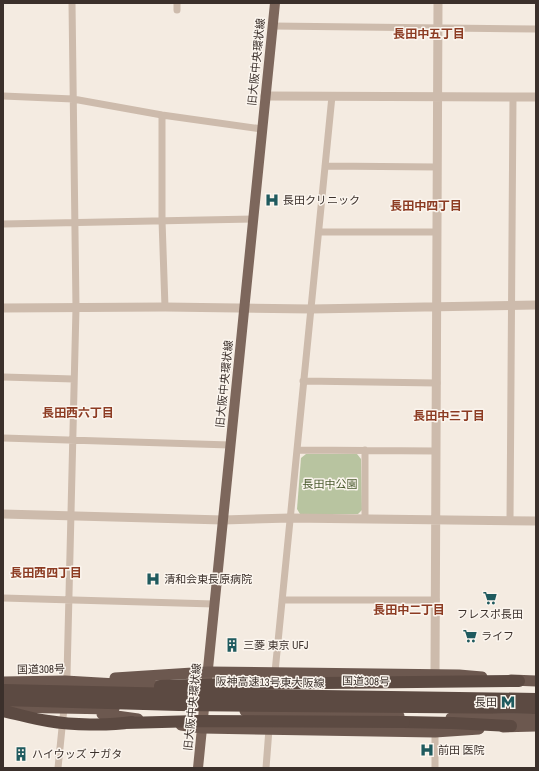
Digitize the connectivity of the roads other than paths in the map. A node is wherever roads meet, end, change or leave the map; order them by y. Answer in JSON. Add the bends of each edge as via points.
{"nodes":[{"id":1,"x":72,"y":3,"type":"edge"},
{"id":2,"x":274,"y":3,"type":"edge"},
{"id":3,"x":438,"y":3,"type":"edge"},
{"id":4,"x":272,"y":26,"type":"junction"},
{"id":5,"x":438,"y":28,"type":"junction"},
{"id":6,"x":536,"y":29,"type":"edge"},
{"id":7,"x":3,"y":96,"type":"edge"},
{"id":8,"x":265,"y":96,"type":"junction"},
{"id":9,"x":332,"y":96,"type":"junction"},
{"id":10,"x":438,"y":96,"type":"junction"},
{"id":11,"x":513,"y":97,"type":"junction"},
{"id":12,"x":536,"y":97,"type":"edge"},
{"id":13,"x":72,"y":99,"type":"junction"},
{"id":14,"x":162,"y":115,"type":"junction"},
{"id":15,"x":262,"y":129,"type":"junction"},
{"id":16,"x":325,"y":166,"type":"junction"},
{"id":17,"x":437,"y":167,"type":"junction"},
{"id":18,"x":253,"y":219,"type":"junction"},
{"id":19,"x":162,"y":220,"type":"junction"},
{"id":20,"x":76,"y":223,"type":"junction"},
{"id":21,"x":3,"y":224,"type":"edge"},
{"id":22,"x":319,"y":232,"type":"junction"},
{"id":23,"x":437,"y":232,"type":"junction"},
{"id":24,"x":536,"y":305,"type":"edge"},
{"id":25,"x":512,"y":306,"type":"junction"},
{"id":26,"x":164,"y":307,"type":"junction"},
{"id":27,"x":436,"y":307,"type":"junction"},
{"id":28,"x":3,"y":308,"type":"edge"},
{"id":29,"x":76,"y":308,"type":"junction"},
{"id":30,"x":244,"y":308,"type":"junction"},
{"id":31,"x":311,"y":309,"type":"junction"},
{"id":32,"x":3,"y":377,"type":"edge"},
{"id":33,"x":74,"y":379,"type":"junction"},
{"id":34,"x":303,"y":381,"type":"junction"},
{"id":35,"x":437,"y":383,"type":"junction"},
{"id":36,"x":3,"y":438,"type":"edge"},
{"id":37,"x":72,"y":440,"type":"junction"},
{"id":38,"x":230,"y":445,"type":"junction"},
{"id":39,"x":297,"y":450,"type":"junction"},
{"id":40,"x":365,"y":450,"type":"junction"},
{"id":41,"x":436,"y":452,"type":"junction"},
{"id":42,"x":3,"y":514,"type":"edge"},
{"id":43,"x":70,"y":516,"type":"junction"},
{"id":44,"x":290,"y":518,"type":"junction"},
{"id":45,"x":365,"y":519,"type":"junction"},
{"id":46,"x":223,"y":520,"type":"junction"},
{"id":47,"x":436,"y":520,"type":"junction"},
{"id":48,"x":510,"y":520,"type":"junction"},
{"id":49,"x":536,"y":521,"type":"edge"},
{"id":50,"x":3,"y":598,"type":"edge"},
{"id":51,"x":68,"y":600,"type":"junction"},
{"id":52,"x":282,"y":600,"type":"junction"},
{"id":53,"x":436,"y":600,"type":"junction"},
{"id":54,"x":214,"y":604,"type":"junction"},
{"id":55,"x":208,"y":672,"type":"junction"},
{"id":56,"x":275,"y":672,"type":"junction"},
{"id":57,"x":435,"y":674,"type":"junction"},
{"id":58,"x":65,"y":681,"type":"junction"},
{"id":59,"x":519,"y":681,"type":"junction"},
{"id":60,"x":536,"y":681,"type":"edge"},
{"id":61,"x":3,"y":682,"type":"edge"},
{"id":62,"x":3,"y":690,"type":"edge"},
{"id":63,"x":38,"y":690,"type":"junction"},
{"id":64,"x":206,"y":690,"type":"junction"},
{"id":65,"x":536,"y":697,"type":"edge"},
{"id":66,"x":3,"y":700,"type":"edge"},
{"id":67,"x":519,"y":703,"type":"junction"},
{"id":68,"x":240,"y":706,"type":"junction"},
{"id":69,"x":3,"y":707,"type":"edge"},
{"id":70,"x":64,"y":708,"type":"junction"},
{"id":71,"x":536,"y":709,"type":"edge"},
{"id":72,"x":3,"y":710,"type":"edge"},
{"id":73,"x":204,"y":710,"type":"junction"},
{"id":74,"x":536,"y":718,"type":"edge"},
{"id":75,"x":125,"y":723,"type":"junction"},
{"id":76,"x":512,"y":726,"type":"junction"},
{"id":77,"x":536,"y":726,"type":"edge"},
{"id":78,"x":202,"y":728,"type":"junction"},
{"id":79,"x":270,"y":729,"type":"junction"},
{"id":80,"x":435,"y":732,"type":"junction"},
{"id":81,"x":58,"y":768,"type":"edge"},
{"id":82,"x":198,"y":768,"type":"edge"},
{"id":83,"x":266,"y":768,"type":"edge"},
{"id":84,"x":434,"y":768,"type":"edge"}],
"edges":[{"from":1,"to":13,"type":"street"},
{"from":2,"to":4,"type":"main road","name":"旧大阪中央環状線"},
{"from":3,"to":5,"type":"street"},
{"from":4,"to":5,"type":"street"},
{"from":4,"to":8,"type":"main road","name":"旧大阪中央環状線"},
{"from":5,"to":6,"type":"street"},
{"from":5,"to":10,"type":"street"},
{"from":7,"to":13,"type":"street"},
{"from":8,"to":9,"type":"street"},
{"from":8,"to":15,"type":"main road","name":"旧大阪中央環状線"},
{"from":9,"to":10,"type":"street"},
{"from":9,"to":16,"type":"street"},
{"from":10,"to":11,"type":"street"},
{"from":10,"to":17,"type":"street"},
{"from":11,"to":12,"type":"street"},
{"from":11,"to":25,"type":"street"},
{"from":13,"to":14,"type":"street"},
{"from":13,"to":20,"type":"street"},
{"from":14,"to":15,"type":"street"},
{"from":14,"to":19,"type":"street"},
{"from":15,"to":18,"type":"main road","name":"旧大阪中央環状線"},
{"from":16,"to":17,"type":"street"},
{"from":16,"to":22,"type":"street"},
{"from":17,"to":23,"type":"street"},
{"from":18,"to":19,"type":"street"},
{"from":18,"to":30,"type":"main road","name":"旧大阪中央環状線"},
{"from":19,"to":20,"type":"street"},
{"from":19,"to":26,"type":"street"},
{"from":20,"to":21,"type":"street"},
{"from":20,"to":29,"type":"street"},
{"from":22,"to":23,"type":"street"},
{"from":22,"to":31,"type":"street"},
{"from":23,"to":27,"type":"street"},
{"from":24,"to":25,"type":"street"},
{"from":25,"to":27,"type":"street"},
{"from":25,"to":48,"type":"street"},
{"from":26,"to":29,"type":"street"},
{"from":26,"to":30,"type":"street"},
{"from":27,"to":31,"type":"street"},
{"from":27,"to":35,"type":"street"},
{"from":28,"to":29,"type":"street"},
{"from":29,"to":33,"type":"street"},
{"from":30,"to":31,"type":"street"},
{"from":30,"to":38,"type":"main road","name":"旧大阪中央環状線"},
{"from":31,"to":34,"type":"street"},
{"from":32,"to":33,"type":"street"},
{"from":33,"to":37,"type":"street"},
{"from":34,"to":35,"type":"street"},
{"from":34,"to":39,"type":"street"},
{"from":35,"to":41,"type":"street"},
{"from":36,"to":37,"type":"street"},
{"from":37,"to":38,"type":"street"},
{"from":37,"to":43,"type":"street"},
{"from":38,"to":46,"type":"main road","name":"旧大阪中央環状線"},
{"from":39,"to":40,"type":"street"},
{"from":39,"to":44,"type":"street"},
{"from":40,"to":41,"type":"street"},
{"from":40,"to":45,"type":"street"},
{"from":41,"to":47,"type":"street"},
{"from":42,"to":43,"type":"street"},
{"from":43,"to":46,"type":"street"},
{"from":43,"to":51,"type":"street"},
{"from":44,"to":45,"type":"street"},
{"from":44,"to":46,"type":"street"},
{"from":44,"to":52,"type":"street"},
{"from":45,"to":47,"type":"street"},
{"from":46,"to":54,"type":"main road","name":"旧大阪中央環状線"},
{"from":47,"to":48,"type":"street"},
{"from":47,"to":53,"type":"street"},
{"from":48,"to":49,"type":"street"},
{"from":50,"to":51,"type":"street"},
{"from":51,"to":54,"type":"street"},
{"from":51,"to":58,"type":"street"},
{"from":52,"to":53,"type":"street"},
{"from":52,"to":56,"type":"street"},
{"from":53,"to":57,"type":"street"},
{"from":54,"to":55,"type":"main road","name":"旧大阪中央環状線"},
{"from":55,"to":56,"type":"highway"},
{"from":55,"to":58,"type":"highway"},
{"from":55,"to":64,"type":"main road","name":"旧大阪中央環状線"},
{"from":56,"to":57,"type":"highway"},
{"from":57,"to":59,"type":"highway"},
{"from":58,"to":61,"type":"highway","name":"国道308号"},
{"from":58,"to":64,"type":"highway","name":"国道308号"},
{"from":59,"to":60,"type":"highway"},
{"from":59,"to":63,"type":"highway","bridge":true,"via":[[225,684]]},
{"from":62,"to":63,"type":"highway","name":"阪神高速13号東大阪線","bridge":true},
{"from":63,"to":67,"type":"highway","name":"阪神高速13号東大阪線","bridge":true},
{"from":64,"to":65,"type":"highway","name":"国道308号"},
{"from":64,"to":73,"type":"main road","name":"旧大阪中央環状線"},
{"from":65,"to":67,"type":"highway","name":"阪神高速13号東大阪線","bridge":true},
{"from":66,"to":68,"type":"highway","name":"阪神高速13号東大阪線","bridge":true},
{"from":67,"to":68,"type":"highway","name":"阪神高速13号東大阪線","bridge":true},
{"from":67,"to":71,"type":"highway","name":"阪神高速13号東大阪線","bridge":true},
{"from":68,"to":75,"type":"highway","bridge":true},
{"from":69,"to":70,"type":"highway"},
{"from":70,"to":73,"type":"highway"},
{"from":70,"to":78,"type":"highway"},
{"from":70,"to":81,"type":"street"},
{"from":72,"to":75,"type":"highway","bridge":true,"via":[[60,723]]},
{"from":73,"to":74,"type":"highway"},
{"from":73,"to":78,"type":"main road","name":"旧大阪中央環状線"},
{"from":75,"to":76,"type":"highway","bridge":true,"via":[[452,722]]},
{"from":76,"to":77,"type":"highway"},
{"from":76,"to":80,"type":"highway"},
{"from":78,"to":79,"type":"highway"},
{"from":78,"to":82,"type":"main road","name":"旧大阪中央環状線"},
{"from":79,"to":80,"type":"highway"},
{"from":79,"to":83,"type":"street"},
{"from":80,"to":84,"type":"street"}]}
